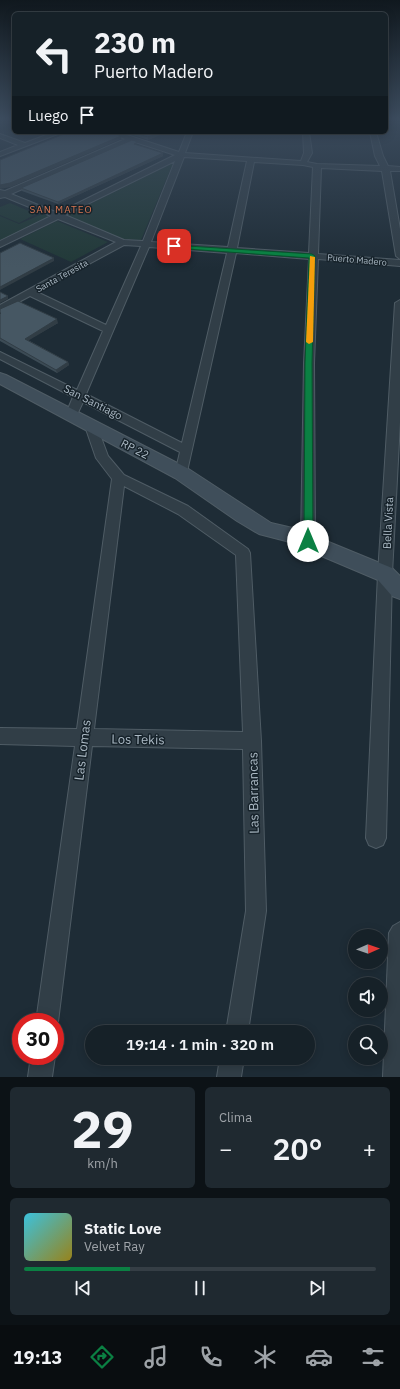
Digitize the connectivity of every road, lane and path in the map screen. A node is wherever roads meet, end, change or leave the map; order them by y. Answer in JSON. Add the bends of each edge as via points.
{"nodes":[{"id":1,"x":62,"y":168,"type":"edge"},
{"id":2,"x":154,"y":168,"type":"edge"},
{"id":3,"x":176,"y":168,"type":"edge"},
{"id":4,"x":248,"y":168,"type":"edge"},
{"id":5,"x":317,"y":168,"type":"edge"},
{"id":6,"x":386,"y":168,"type":"edge"},
{"id":7,"x":390,"y":168,"type":"edge"},
{"id":8,"x":400,"y":169,"type":"edge"},
{"id":9,"x":2,"y":194,"type":"edge"},
{"id":10,"x":59,"y":216,"type":"junction"},
{"id":11,"x":123,"y":242,"type":"junction"},
{"id":12,"x":0,"y":244,"type":"edge"},
{"id":13,"x":146,"y":244,"type":"junction"},
{"id":14,"x":232,"y":251,"type":"junction"},
{"id":15,"x":312,"y":256,"type":"junction"},
{"id":16,"x":400,"y":256,"type":"edge"},
{"id":17,"x":400,"y":263,"type":"edge"},
{"id":18,"x":31,"y":293,"type":"junction"},
{"id":19,"x":400,"y":303,"type":"edge"},
{"id":20,"x":0,"y":309,"type":"edge"},
{"id":21,"x":108,"y":330,"type":"junction"},
{"id":22,"x":0,"y":355,"type":"edge"},
{"id":23,"x":0,"y":378,"type":"edge"},
{"id":24,"x":80,"y":395,"type":"junction"},
{"id":25,"x":71,"y":416,"type":"junction"},
{"id":26,"x":92,"y":429,"type":"dead end"},
{"id":27,"x":186,"y":450,"type":"junction"},
{"id":28,"x":181,"y":473,"type":"junction"},
{"id":29,"x":119,"y":478,"type":"junction"},
{"id":30,"x":308,"y":541,"type":"junction"},
{"id":31,"x":385,"y":574,"type":"junction"},
{"id":32,"x":400,"y":590,"type":"edge"},
{"id":33,"x":0,"y":736,"type":"edge"},
{"id":34,"x":84,"y":738,"type":"junction"},
{"id":35,"x":252,"y":741,"type":"junction"},
{"id":36,"x":376,"y":838,"type":"dead end"},
{"id":37,"x":400,"y":933,"type":"edge"},
{"id":38,"x":49,"y":1013,"type":"edge"},
{"id":39,"x":237,"y":1025,"type":"edge"},
{"id":40,"x":42,"y":1065,"type":"edge"},
{"id":41,"x":231,"y":1065,"type":"edge"},
{"id":42,"x":40,"y":1077,"type":"edge"},
{"id":43,"x":229,"y":1077,"type":"edge"},
{"id":44,"x":395,"y":1077,"type":"edge"}],
"edges":[{"from":1,"to":9,"type":"street"},
{"from":2,"to":10,"type":"street"},
{"from":3,"to":13,"type":"street"},
{"from":4,"to":14,"type":"street"},
{"from":5,"to":15,"type":"street"},
{"from":6,"to":16,"type":"street"},
{"from":7,"to":8,"type":"street"},
{"from":9,"to":10,"type":"street","name":"Puerto Madero"},
{"from":10,"to":11,"type":"street","name":"Puerto Madero"},
{"from":10,"to":12,"type":"street"},
{"from":11,"to":13,"type":"street","name":"Puerto Madero"},
{"from":11,"to":18,"type":"street","name":"Santa Teresita"},
{"from":13,"to":14,"type":"street","name":"Puerto Madero"},
{"from":13,"to":21,"type":"street"},
{"from":14,"to":15,"type":"street","name":"Puerto Madero"},
{"from":14,"to":27,"type":"street"},
{"from":15,"to":17,"type":"street","name":"Puerto Madero"},
{"from":15,"to":30,"type":"street"},
{"from":18,"to":20,"type":"street","name":"Santa Teresita"},
{"from":18,"to":21,"type":"street"},
{"from":19,"to":31,"type":"street","name":"Bella Vista"},
{"from":21,"to":24,"type":"street"},
{"from":22,"to":24,"type":"street","name":"San Santiago"},
{"from":23,"to":25,"type":"street","name":"RP 22"},
{"from":24,"to":25,"type":"street"},
{"from":24,"to":27,"type":"street","name":"San Santiago"},
{"from":25,"to":28,"type":"street","name":"RP 22"},
{"from":26,"to":29,"type":"street","via":[[102,458]]},
{"from":27,"to":28,"type":"street"},
{"from":28,"to":30,"type":"street","name":"RP 22","via":[[266,529]]},
{"from":29,"to":34,"type":"street","name":"Las Lomas"},
{"from":29,"to":35,"type":"street","name":"Las Barrancas","via":[[183,510],[243,553]]},
{"from":30,"to":31,"type":"street","name":"RP 22"},
{"from":31,"to":32,"type":"street"},
{"from":31,"to":36,"type":"street","name":"Bella Vista"},
{"from":33,"to":34,"type":"street","name":"Los Tekis"},
{"from":34,"to":35,"type":"street","name":"Los Tekis"},
{"from":34,"to":38,"type":"street","name":"Las Lomas"},
{"from":35,"to":39,"type":"street","name":"Las Barrancas","via":[[256,911]]},
{"from":37,"to":44,"type":"street"},
{"from":40,"to":42,"type":"street"},
{"from":41,"to":43,"type":"street"}]}
